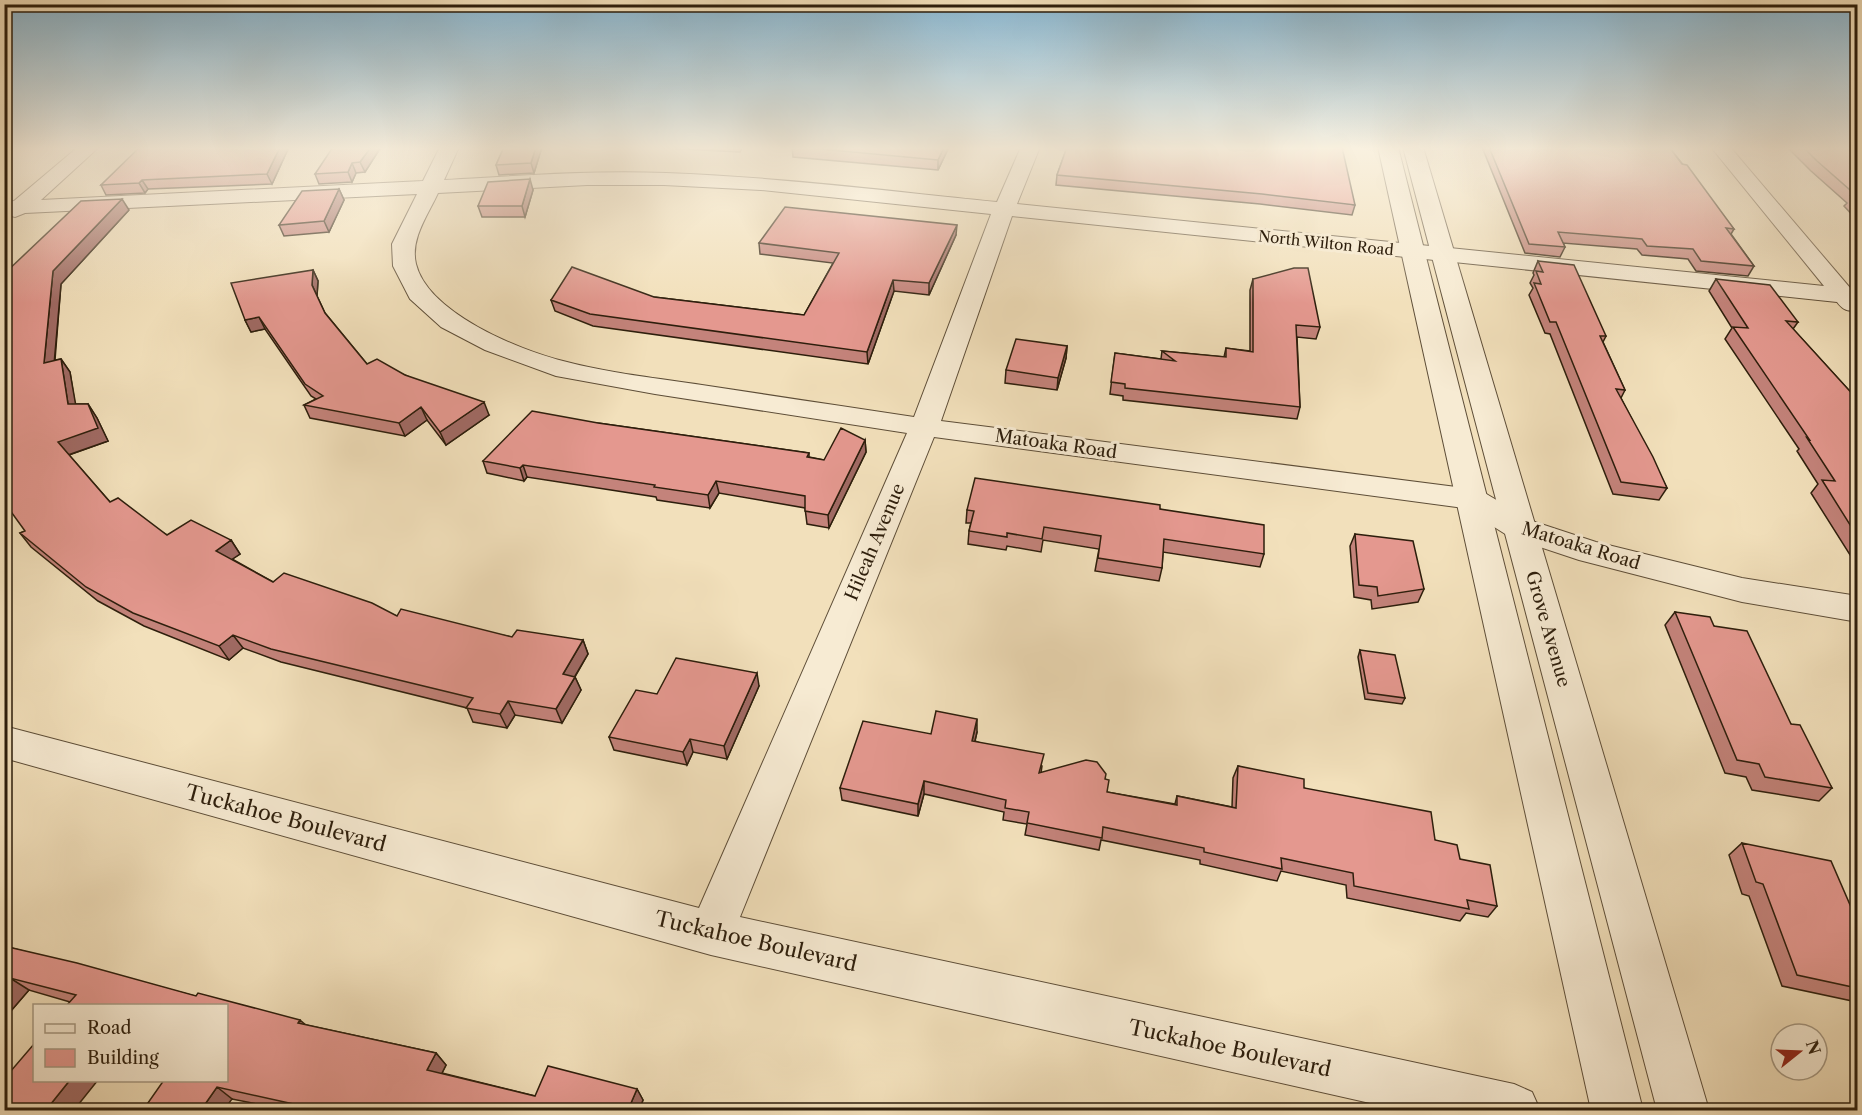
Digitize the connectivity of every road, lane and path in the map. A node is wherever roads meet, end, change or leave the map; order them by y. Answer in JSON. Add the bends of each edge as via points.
{"nodes":[{"id":1,"x":26,"y":199,"type":"edge"},
{"id":2,"x":236,"y":199,"type":"edge"},
{"id":3,"x":424,"y":199,"type":"edge"},
{"id":4,"x":907,"y":199,"type":"edge"},
{"id":5,"x":1008,"y":199,"type":"edge"},
{"id":6,"x":1408,"y":199,"type":"edge"},
{"id":7,"x":1420,"y":199,"type":"edge"},
{"id":8,"x":1765,"y":199,"type":"edge"},
{"id":9,"x":1004,"y":209,"type":"junction"},
{"id":10,"x":10,"y":212,"type":"edge"},
{"id":11,"x":1428,"y":253,"type":"junction"},
{"id":12,"x":1850,"y":296,"type":"edge"},
{"id":13,"x":1857,"y":313,"type":"edge"},
{"id":14,"x":924,"y":427,"type":"junction"},
{"id":15,"x":1472,"y":499,"type":"junction"},
{"id":16,"x":1521,"y":529,"type":"junction"},
{"id":17,"x":1857,"y":609,"type":"edge"},
{"id":18,"x":4,"y":742,"type":"edge"},
{"id":19,"x":711,"y":933,"type":"junction"},
{"id":20,"x":1514,"y":1110,"type":"edge"},
{"id":21,"x":1617,"y":1110,"type":"edge"},
{"id":22,"x":1683,"y":1110,"type":"edge"}],
"edges":[{"from":1,"to":10,"type":"street"},
{"from":2,"to":10,"type":"street","name":"North Wilton Road"},
{"from":3,"to":14,"type":"street","name":"Matoaka Road","via":[[403,244],[405,266],[419,294],[450,322],[495,345],[567,370]]},
{"from":4,"to":9,"type":"street","name":"North Wilton Road"},
{"from":5,"to":9,"type":"street","name":"Hileah Avenue"},
{"from":6,"to":11,"type":"street","name":"Grove Avenue"},
{"from":7,"to":11,"type":"street","name":"Grove Avenue"},
{"from":8,"to":12,"type":"street"},
{"from":9,"to":11,"type":"street","name":"North Wilton Road"},
{"from":9,"to":14,"type":"street","name":"Hileah Avenue"},
{"from":11,"to":12,"type":"street","name":"North Wilton Road"},
{"from":11,"to":15,"type":"street","name":"Grove Avenue"},
{"from":11,"to":16,"type":"street","name":"Grove Avenue"},
{"from":12,"to":13,"type":"street"},
{"from":14,"to":15,"type":"street","name":"Matoaka Road"},
{"from":14,"to":19,"type":"street","name":"Hileah Avenue"},
{"from":15,"to":16,"type":"street","name":"Matoaka Road"},
{"from":15,"to":21,"type":"street","name":"Grove Avenue"},
{"from":16,"to":17,"type":"street","name":"Matoaka Road","via":[[1591,552],[1742,590]]},
{"from":16,"to":22,"type":"street","name":"Grove Avenue"},
{"from":18,"to":19,"type":"street","name":"Tuckahoe Boulevard"},
{"from":19,"to":20,"type":"street","name":"Tuckahoe Boulevard"}]}
